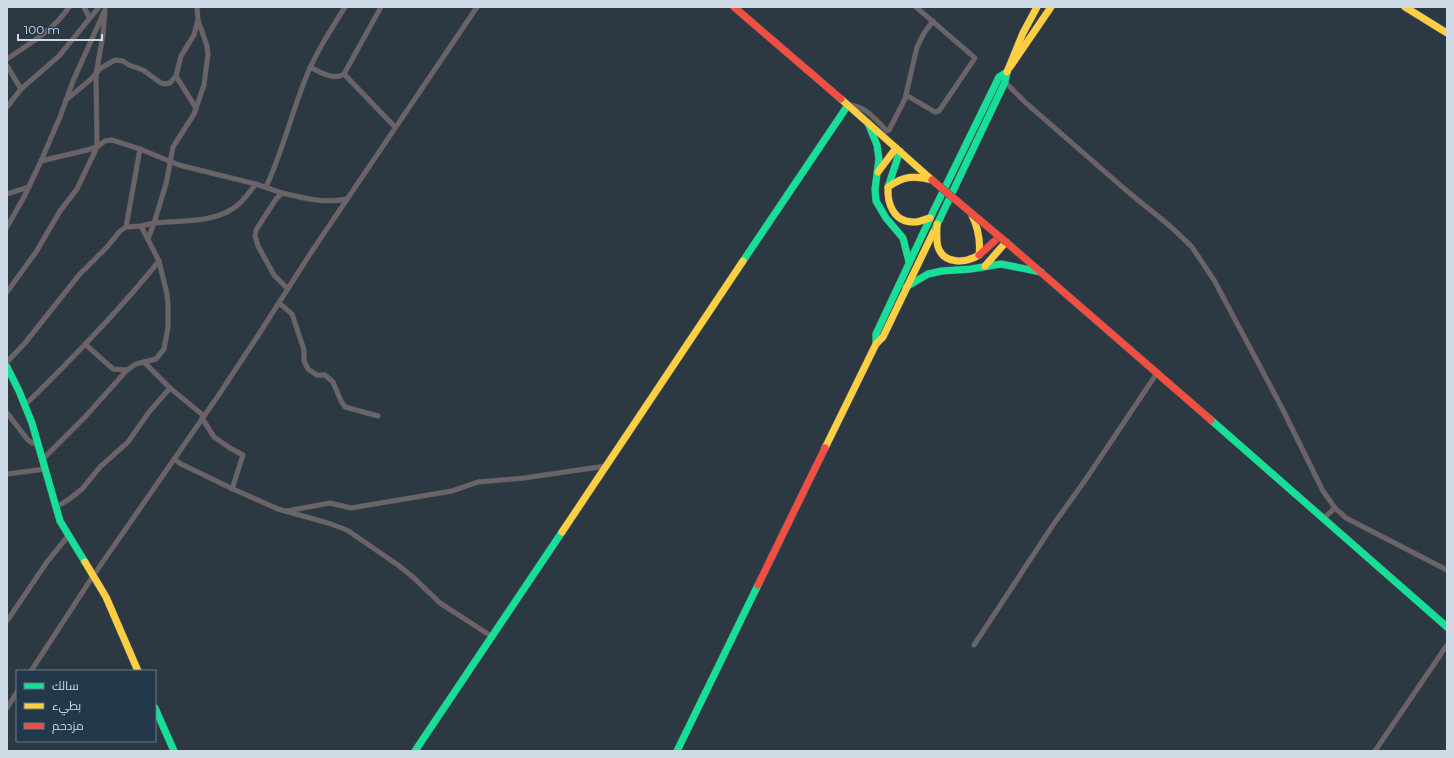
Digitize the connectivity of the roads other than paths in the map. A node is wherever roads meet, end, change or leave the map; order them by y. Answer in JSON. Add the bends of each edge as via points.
{"nodes":[{"id":1,"x":69,"y":7,"type":"edge"},
{"id":2,"x":84,"y":7,"type":"edge"},
{"id":3,"x":99,"y":7,"type":"edge"},
{"id":4,"x":197,"y":7,"type":"edge"},
{"id":5,"x":345,"y":7,"type":"edge"},
{"id":6,"x":381,"y":7,"type":"edge"},
{"id":7,"x":477,"y":7,"type":"edge"},
{"id":8,"x":734,"y":7,"type":"edge"},
{"id":9,"x":916,"y":7,"type":"edge"},
{"id":10,"x":1037,"y":7,"type":"edge"},
{"id":11,"x":1051,"y":7,"type":"edge"},
{"id":12,"x":1405,"y":7,"type":"edge"},
{"id":13,"x":106,"y":8,"type":"edge"},
{"id":14,"x":89,"y":17,"type":"junction"},
{"id":15,"x":198,"y":20,"type":"junction"},
{"id":16,"x":933,"y":21,"type":"junction"},
{"id":17,"x":1447,"y":33,"type":"edge"},
{"id":18,"x":7,"y":59,"type":"edge"},
{"id":19,"x":7,"y":66,"type":"edge"},
{"id":20,"x":310,"y":67,"type":"junction"},
{"id":21,"x":1008,"y":69,"type":"junction"},
{"id":22,"x":96,"y":74,"type":"junction"},
{"id":23,"x":344,"y":74,"type":"junction"},
{"id":24,"x":176,"y":76,"type":"junction"},
{"id":25,"x":1002,"y":79,"type":"junction"},
{"id":26,"x":21,"y":89,"type":"junction"},
{"id":27,"x":906,"y":95,"type":"junction"},
{"id":28,"x":66,"y":100,"type":"junction"},
{"id":29,"x":848,"y":105,"type":"junction"},
{"id":30,"x":7,"y":107,"type":"edge"},
{"id":31,"x":196,"y":108,"type":"junction"},
{"id":32,"x":868,"y":123,"type":"junction"},
{"id":33,"x":395,"y":127,"type":"junction"},
{"id":34,"x":97,"y":147,"type":"junction"},
{"id":35,"x":140,"y":148,"type":"junction"},
{"id":36,"x":898,"y":150,"type":"junction"},
{"id":37,"x":170,"y":160,"type":"junction"},
{"id":38,"x":41,"y":161,"type":"junction"},
{"id":39,"x":878,"y":173,"type":"junction"},
{"id":40,"x":932,"y":180,"type":"junction"},
{"id":41,"x":256,"y":184,"type":"junction"},
{"id":42,"x":29,"y":187,"type":"junction"},
{"id":43,"x":266,"y":187,"type":"junction"},
{"id":44,"x":888,"y":187,"type":"junction"},
{"id":45,"x":282,"y":193,"type":"junction"},
{"id":46,"x":7,"y":194,"type":"edge"},
{"id":47,"x":347,"y":199,"type":"junction"},
{"id":48,"x":970,"y":211,"type":"junction"},
{"id":49,"x":930,"y":218,"type":"junction"},
{"id":50,"x":154,"y":223,"type":"junction"},
{"id":51,"x":937,"y":223,"type":"junction"},
{"id":52,"x":141,"y":226,"type":"junction"},
{"id":53,"x":7,"y":227,"type":"edge"},
{"id":54,"x":126,"y":227,"type":"junction"},
{"id":55,"x":999,"y":237,"type":"junction"},
{"id":56,"x":148,"y":239,"type":"junction"},
{"id":57,"x":1006,"y":242,"type":"junction"},
{"id":58,"x":978,"y":255,"type":"junction"},
{"id":59,"x":159,"y":261,"type":"junction"},
{"id":60,"x":909,"y":262,"type":"junction"},
{"id":61,"x":985,"y":266,"type":"junction"},
{"id":62,"x":1041,"y":272,"type":"junction"},
{"id":63,"x":906,"y":287,"type":"junction"},
{"id":64,"x":288,"y":289,"type":"junction"},
{"id":65,"x":7,"y":292,"type":"edge"},
{"id":66,"x":279,"y":303,"type":"junction"},
{"id":67,"x":85,"y":344,"type":"junction"},
{"id":68,"x":876,"y":344,"type":"junction"},
{"id":69,"x":7,"y":362,"type":"edge"},
{"id":70,"x":144,"y":362,"type":"junction"},
{"id":71,"x":7,"y":367,"type":"edge"},
{"id":72,"x":127,"y":370,"type":"junction"},
{"id":73,"x":1157,"y":373,"type":"junction"},
{"id":74,"x":170,"y":388,"type":"junction"},
{"id":75,"x":25,"y":405,"type":"junction"},
{"id":76,"x":7,"y":413,"type":"edge"},
{"id":77,"x":378,"y":416,"type":"dead end"},
{"id":78,"x":203,"y":417,"type":"junction"},
{"id":79,"x":38,"y":443,"type":"junction"},
{"id":80,"x":42,"y":459,"type":"junction"},
{"id":81,"x":174,"y":459,"type":"junction"},
{"id":82,"x":606,"y":466,"type":"junction"},
{"id":83,"x":46,"y":469,"type":"junction"},
{"id":84,"x":7,"y":475,"type":"edge"},
{"id":85,"x":232,"y":489,"type":"junction"},
{"id":86,"x":56,"y":507,"type":"junction"},
{"id":87,"x":1335,"y":508,"type":"junction"},
{"id":88,"x":285,"y":511,"type":"junction"},
{"id":89,"x":1324,"y":518,"type":"junction"},
{"id":90,"x":68,"y":536,"type":"junction"},
{"id":91,"x":1447,"y":570,"type":"edge"},
{"id":92,"x":93,"y":576,"type":"junction"},
{"id":93,"x":7,"y":621,"type":"edge"},
{"id":94,"x":1447,"y":627,"type":"edge"},
{"id":95,"x":491,"y":636,"type":"junction"},
{"id":96,"x":974,"y":645,"type":"dead end"},
{"id":97,"x":1447,"y":645,"type":"edge"},
{"id":98,"x":32,"y":670,"type":"edge"},
{"id":99,"x":138,"y":670,"type":"edge"},
{"id":100,"x":16,"y":694,"type":"edge"},
{"id":101,"x":7,"y":708,"type":"edge"},
{"id":102,"x":156,"y":710,"type":"edge"},
{"id":103,"x":174,"y":751,"type":"edge"},
{"id":104,"x":415,"y":751,"type":"edge"},
{"id":105,"x":678,"y":751,"type":"edge"},
{"id":106,"x":1375,"y":751,"type":"edge"}],
"edges":[{"from":1,"to":18,"type":"street","via":[[52,28]]},
{"from":2,"to":14,"type":"street"},
{"from":3,"to":14,"type":"street"},
{"from":4,"to":15,"type":"street"},
{"from":5,"to":20,"type":"street","via":[[324,38]]},
{"from":6,"to":23,"type":"street"},
{"from":7,"to":33,"type":"street"},
{"from":8,"to":29,"type":"main road"},
{"from":9,"to":16,"type":"street"},
{"from":10,"to":21,"type":"main road"},
{"from":11,"to":21,"type":"main road"},
{"from":12,"to":17,"type":"main road"},
{"from":13,"to":22,"type":"street"},
{"from":13,"to":28,"type":"street"},
{"from":14,"to":26,"type":"street","via":[[59,56]]},
{"from":15,"to":24,"type":"street","via":[[190,43],[181,56]]},
{"from":15,"to":31,"type":"street","via":[[208,54],[204,85]]},
{"from":16,"to":27,"type":"street","via":[[917,47]]},
{"from":16,"to":27,"type":"street","via":[[975,57],[975,61],[938,112]]},
{"from":19,"to":26,"type":"street"},
{"from":20,"to":23,"type":"street","via":[[334,76]]},
{"from":20,"to":43,"type":"street"},
{"from":21,"to":25,"type":"main road"},
{"from":22,"to":24,"type":"street","via":[[108,63],[118,60],[143,70],[165,84],[170,83]]},
{"from":22,"to":28,"type":"street"},
{"from":22,"to":34,"type":"street"},
{"from":23,"to":33,"type":"street"},
{"from":24,"to":31,"type":"street"},
{"from":25,"to":49,"type":"main road"},
{"from":25,"to":51,"type":"main road"},
{"from":25,"to":87,"type":"street","via":[[1026,103],[1192,247],[1214,280],[1323,491]]},
{"from":26,"to":30,"type":"street"},
{"from":27,"to":29,"type":"street","via":[[888,131],[862,107]]},
{"from":28,"to":38,"type":"street"},
{"from":29,"to":32,"type":"main road"},
{"from":29,"to":82,"type":"main road"},
{"from":31,"to":37,"type":"street","via":[[175,142]]},
{"from":32,"to":36,"type":"main road"},
{"from":32,"to":39,"type":"main road","via":[[877,145]]},
{"from":33,"to":47,"type":"street"},
{"from":34,"to":35,"type":"street","via":[[105,141],[112,140]]},
{"from":34,"to":38,"type":"street"},
{"from":34,"to":65,"type":"street","via":[[77,189]]},
{"from":35,"to":37,"type":"street"},
{"from":35,"to":54,"type":"street"},
{"from":36,"to":39,"type":"main road"},
{"from":36,"to":40,"type":"main road"},
{"from":36,"to":44,"type":"main road"},
{"from":37,"to":41,"type":"street","via":[[179,165]]},
{"from":37,"to":50,"type":"street","via":[[166,184]]},
{"from":38,"to":42,"type":"street"},
{"from":39,"to":60,"type":"main road","via":[[876,201],[903,238]]},
{"from":40,"to":44,"type":"main road","via":[[908,176]]},
{"from":40,"to":48,"type":"main road","bridge":true},
{"from":41,"to":43,"type":"street"},
{"from":41,"to":50,"type":"street","via":[[240,203],[220,215]]},
{"from":42,"to":46,"type":"street"},
{"from":42,"to":53,"type":"street"},
{"from":43,"to":45,"type":"street"},
{"from":44,"to":49,"type":"main road","via":[[887,196],[894,215],[914,222]]},
{"from":45,"to":47,"type":"street","via":[[327,202]]},
{"from":45,"to":64,"type":"street","via":[[256,230],[256,236],[258,246],[274,275]]},
{"from":47,"to":64,"type":"street"},
{"from":48,"to":55,"type":"main road","bridge":true},
{"from":48,"to":58,"type":"main road","via":[[978,227]]},
{"from":49,"to":60,"type":"main road"},
{"from":50,"to":52,"type":"street"},
{"from":50,"to":56,"type":"street"},
{"from":51,"to":58,"type":"main road","via":[[940,251],[945,257],[954,261],[967,261]]},
{"from":51,"to":63,"type":"main road"},
{"from":52,"to":54,"type":"street"},
{"from":52,"to":56,"type":"street"},
{"from":54,"to":69,"type":"street","via":[[79,275]]},
{"from":55,"to":57,"type":"main road","bridge":true},
{"from":55,"to":58,"type":"main road"},
{"from":56,"to":59,"type":"street"},
{"from":57,"to":61,"type":"main road"},
{"from":57,"to":62,"type":"main road"},
{"from":59,"to":67,"type":"street"},
{"from":59,"to":70,"type":"street","via":[[168,305],[167,336],[164,349],[159,356]]},
{"from":60,"to":68,"type":"main road","via":[[876,334]]},
{"from":61,"to":62,"type":"main road","via":[[1001,264]]},
{"from":61,"to":63,"type":"main road","via":[[928,274]]},
{"from":62,"to":73,"type":"main road"},
{"from":63,"to":68,"type":"main road","via":[[883,337]]},
{"from":64,"to":66,"type":"street"},
{"from":66,"to":77,"type":"street","via":[[292,314],[308,369],[333,382],[345,407]]},
{"from":66,"to":78,"type":"street"},
{"from":67,"to":72,"type":"street","via":[[113,369]]},
{"from":67,"to":75,"type":"street"},
{"from":68,"to":105,"type":"main road"},
{"from":70,"to":72,"type":"street"},
{"from":70,"to":74,"type":"street"},
{"from":71,"to":75,"type":"main road"},
{"from":72,"to":80,"type":"street","via":[[86,417]]},
{"from":73,"to":89,"type":"main road"},
{"from":73,"to":96,"type":"street"},
{"from":74,"to":78,"type":"street"},
{"from":74,"to":86,"type":"street","via":[[128,442],[100,467],[82,488]]},
{"from":75,"to":79,"type":"main road"},
{"from":76,"to":79,"type":"street","via":[[28,440]]},
{"from":78,"to":81,"type":"street"},
{"from":78,"to":85,"type":"street","via":[[214,437],[243,455]]},
{"from":79,"to":80,"type":"main road"},
{"from":80,"to":83,"type":"main road"},
{"from":81,"to":85,"type":"street"},
{"from":81,"to":92,"type":"street"},
{"from":82,"to":88,"type":"street","via":[[478,482],[452,491],[352,508],[330,503]]},
{"from":82,"to":95,"type":"main road"},
{"from":83,"to":84,"type":"street"},
{"from":83,"to":86,"type":"main road"},
{"from":85,"to":88,"type":"street"},
{"from":86,"to":90,"type":"main road"},
{"from":87,"to":89,"type":"street"},
{"from":87,"to":91,"type":"street","via":[[1346,518]]},
{"from":88,"to":95,"type":"street","via":[[347,530],[403,569],[440,603]]},
{"from":89,"to":94,"type":"main road"},
{"from":90,"to":92,"type":"main road"},
{"from":90,"to":93,"type":"street"},
{"from":92,"to":98,"type":"street"},
{"from":92,"to":99,"type":"main road","via":[[106,597]]},
{"from":95,"to":104,"type":"main road"},
{"from":97,"to":106,"type":"street"},
{"from":100,"to":101,"type":"street"},
{"from":102,"to":103,"type":"main road"}]}
